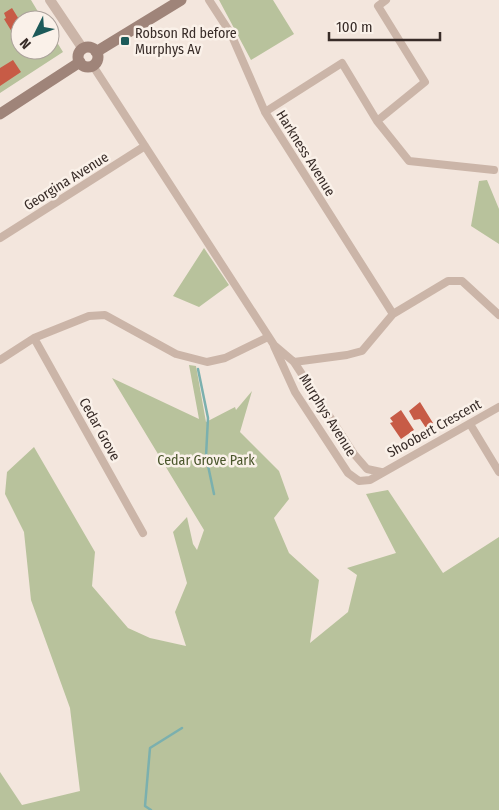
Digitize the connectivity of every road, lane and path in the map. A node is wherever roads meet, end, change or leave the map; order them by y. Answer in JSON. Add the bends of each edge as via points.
{"nodes":[{"id":1,"x":50,"y":0,"type":"edge"},
{"id":2,"x":181,"y":0,"type":"edge"},
{"id":3,"x":209,"y":0,"type":"edge"},
{"id":4,"x":386,"y":0,"type":"edge"},
{"id":5,"x":84,"y":49,"type":"junction"},
{"id":6,"x":96,"y":52,"type":"junction"},
{"id":7,"x":80,"y":62,"type":"junction"},
{"id":8,"x":93,"y":66,"type":"junction"},
{"id":9,"x":265,"y":112,"type":"junction"},
{"id":10,"x":0,"y":114,"type":"edge"},
{"id":11,"x":377,"y":122,"type":"junction"},
{"id":12,"x":145,"y":146,"type":"junction"},
{"id":13,"x":494,"y":170,"type":"dead end"},
{"id":14,"x":0,"y":238,"type":"edge"},
{"id":15,"x":393,"y":314,"type":"junction"},
{"id":16,"x":499,"y":315,"type":"edge"},
{"id":17,"x":268,"y":337,"type":"junction"},
{"id":18,"x":34,"y":338,"type":"junction"},
{"id":19,"x":274,"y":345,"type":"junction"},
{"id":20,"x":0,"y":360,"type":"edge"},
{"id":21,"x":294,"y":362,"type":"junction"},
{"id":22,"x":499,"y":407,"type":"edge"},
{"id":23,"x":470,"y":424,"type":"junction"},
{"id":24,"x":381,"y":472,"type":"junction"},
{"id":25,"x":499,"y":472,"type":"edge"},
{"id":26,"x":144,"y":532,"type":"dead end"}],
"edges":[{"from":1,"to":5,"type":"street"},
{"from":2,"to":6,"type":"main road"},
{"from":3,"to":9,"type":"street","name":"Harkness Avenue","via":[[231,34]]},
{"from":4,"to":11,"type":"street","via":[[378,6],[425,82]]},
{"from":5,"to":6,"type":"main road","via":[[91,48]]},
{"from":5,"to":7,"type":"main road","via":[[78,55]]},
{"from":6,"to":8,"type":"main road","via":[[97,61]]},
{"from":7,"to":8,"type":"main road","via":[[86,67]]},
{"from":7,"to":10,"type":"main road"},
{"from":8,"to":12,"type":"street","name":"Murphys Avenue"},
{"from":9,"to":11,"type":"street","via":[[342,63]]},
{"from":9,"to":15,"type":"street","name":"Harkness Avenue"},
{"from":11,"to":13,"type":"street","via":[[409,161]]},
{"from":12,"to":14,"type":"street","name":"Georgina Avenue"},
{"from":12,"to":17,"type":"street","name":"Murphys Avenue"},
{"from":15,"to":16,"type":"street","via":[[448,281],[462,281]]},
{"from":15,"to":21,"type":"street","via":[[362,351]]},
{"from":17,"to":18,"type":"street","via":[[225,358],[207,362],[176,354],[105,314],[89,316]]},
{"from":17,"to":19,"type":"street","name":"Murphys Avenue"},
{"from":18,"to":20,"type":"street"},
{"from":18,"to":26,"type":"street","name":"Cedar Grove"},
{"from":19,"to":21,"type":"street","name":"Murphys Avenue"},
{"from":19,"to":24,"type":"street","name":"Murphys Avenue","via":[[294,392],[348,473],[359,481],[370,480]]},
{"from":21,"to":24,"type":"street","name":"Murphys Avenue","via":[[354,454],[367,469]]},
{"from":22,"to":23,"type":"street","name":"Shoobert Crescent"},
{"from":23,"to":24,"type":"street","name":"Shoobert Crescent"},
{"from":23,"to":25,"type":"street"}]}
